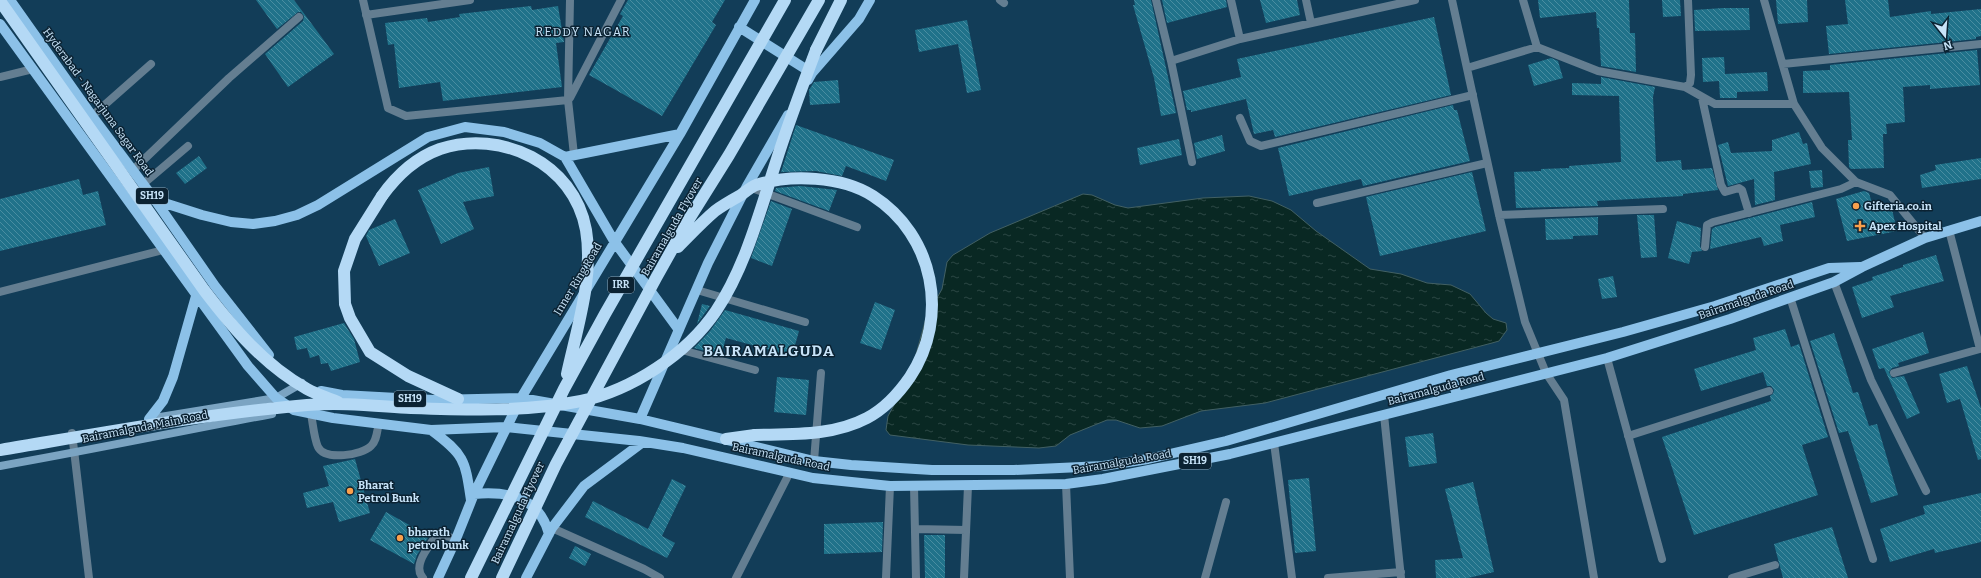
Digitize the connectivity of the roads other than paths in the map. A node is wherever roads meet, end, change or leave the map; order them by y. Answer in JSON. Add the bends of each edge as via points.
{"nodes":[{"id":1,"x":10,"y":0,"type":"edge"},
{"id":2,"x":363,"y":0,"type":"edge"},
{"id":3,"x":470,"y":0,"type":"edge"},
{"id":4,"x":570,"y":0,"type":"edge"},
{"id":5,"x":621,"y":0,"type":"edge"},
{"id":6,"x":755,"y":0,"type":"edge"},
{"id":7,"x":785,"y":0,"type":"edge"},
{"id":8,"x":819,"y":0,"type":"edge"},
{"id":9,"x":841,"y":0,"type":"edge"},
{"id":10,"x":870,"y":0,"type":"edge"},
{"id":11,"x":1156,"y":0,"type":"edge"},
{"id":12,"x":1231,"y":0,"type":"edge"},
{"id":13,"x":1306,"y":0,"type":"edge"},
{"id":14,"x":1415,"y":0,"type":"edge"},
{"id":15,"x":1452,"y":0,"type":"edge"},
{"id":16,"x":1523,"y":0,"type":"edge"},
{"id":17,"x":1688,"y":0,"type":"edge"},
{"id":18,"x":1764,"y":0,"type":"edge"},
{"id":19,"x":0,"y":1,"type":"edge"},
{"id":20,"x":1384,"y":4,"type":"edge"},
{"id":21,"x":366,"y":15,"type":"junction"},
{"id":22,"x":299,"y":17,"type":"dead end"},
{"id":23,"x":1311,"y":23,"type":"junction"},
{"id":24,"x":0,"y":24,"type":"edge"},
{"id":25,"x":739,"y":27,"type":"junction"},
{"id":26,"x":4,"y":37,"type":"edge"},
{"id":27,"x":1240,"y":39,"type":"junction"},
{"id":28,"x":1981,"y":44,"type":"edge"},
{"id":29,"x":1537,"y":47,"type":"junction"},
{"id":30,"x":1171,"y":60,"type":"junction"},
{"id":31,"x":151,"y":64,"type":"dead end"},
{"id":32,"x":1783,"y":64,"type":"junction"},
{"id":33,"x":1467,"y":68,"type":"junction"},
{"id":34,"x":33,"y":69,"type":"junction"},
{"id":35,"x":812,"y":73,"type":"junction"},
{"id":36,"x":0,"y":77,"type":"edge"},
{"id":37,"x":1685,"y":87,"type":"junction"},
{"id":38,"x":1473,"y":95,"type":"junction"},
{"id":39,"x":1702,"y":98,"type":"junction"},
{"id":40,"x":568,"y":100,"type":"junction"},
{"id":41,"x":1794,"y":104,"type":"junction"},
{"id":42,"x":92,"y":116,"type":"junction"},
{"id":43,"x":1240,"y":118,"type":"dead end"},
{"id":44,"x":680,"y":134,"type":"junction"},
{"id":45,"x":188,"y":146,"type":"dead end"},
{"id":46,"x":569,"y":156,"type":"junction"},
{"id":47,"x":1192,"y":162,"type":"dead end"},
{"id":48,"x":1488,"y":163,"type":"junction"},
{"id":49,"x":133,"y":170,"type":"junction"},
{"id":50,"x":1856,"y":182,"type":"junction"},
{"id":51,"x":142,"y":184,"type":"junction"},
{"id":52,"x":747,"y":186,"type":"junction"},
{"id":53,"x":156,"y":200,"type":"junction"},
{"id":54,"x":1317,"y":203,"type":"dead end"},
{"id":55,"x":1663,"y":210,"type":"dead end"},
{"id":56,"x":1749,"y":213,"type":"junction"},
{"id":57,"x":1499,"y":215,"type":"junction"},
{"id":58,"x":1981,"y":221,"type":"edge"},
{"id":59,"x":857,"y":227,"type":"dead end"},
{"id":60,"x":1949,"y":230,"type":"junction"},
{"id":61,"x":1925,"y":238,"type":"junction"},
{"id":62,"x":614,"y":241,"type":"junction"},
{"id":63,"x":1705,"y":247,"type":"dead end"},
{"id":64,"x":163,"y":250,"type":"junction"},
{"id":65,"x":670,"y":254,"type":"junction"},
{"id":66,"x":1862,"y":267,"type":"junction"},
{"id":67,"x":1834,"y":282,"type":"junction"},
{"id":68,"x":697,"y":290,"type":"junction"},
{"id":69,"x":0,"y":292,"type":"edge"},
{"id":70,"x":196,"y":296,"type":"junction"},
{"id":71,"x":1790,"y":296,"type":"junction"},
{"id":72,"x":805,"y":322,"type":"dead end"},
{"id":73,"x":679,"y":330,"type":"junction"},
{"id":74,"x":672,"y":347,"type":"junction"},
{"id":75,"x":1981,"y":349,"type":"edge"},
{"id":76,"x":1537,"y":353,"type":"junction"},
{"id":77,"x":1608,"y":358,"type":"junction"},
{"id":78,"x":755,"y":370,"type":"dead end"},
{"id":79,"x":820,"y":373,"type":"dead end"},
{"id":80,"x":1546,"y":373,"type":"junction"},
{"id":81,"x":1894,"y":373,"type":"dead end"},
{"id":82,"x":1451,"y":375,"type":"junction"},
{"id":83,"x":302,"y":383,"type":"junction"},
{"id":84,"x":564,"y":389,"type":"junction"},
{"id":85,"x":321,"y":391,"type":"junction"},
{"id":86,"x":1769,"y":391,"type":"dead end"},
{"id":87,"x":1457,"y":395,"type":"junction"},
{"id":88,"x":276,"y":398,"type":"junction"},
{"id":89,"x":521,"y":398,"type":"junction"},
{"id":90,"x":458,"y":399,"type":"junction"},
{"id":91,"x":341,"y":403,"type":"junction"},
{"id":92,"x":294,"y":410,"type":"junction"},
{"id":93,"x":311,"y":414,"type":"junction"},
{"id":94,"x":1384,"y":415,"type":"junction"},
{"id":95,"x":149,"y":419,"type":"junction"},
{"id":96,"x":640,"y":419,"type":"junction"},
{"id":97,"x":379,"y":423,"type":"junction"},
{"id":98,"x":506,"y":427,"type":"junction"},
{"id":99,"x":431,"y":430,"type":"junction"},
{"id":100,"x":72,"y":432,"type":"junction"},
{"id":101,"x":1628,"y":436,"type":"junction"},
{"id":102,"x":726,"y":439,"type":"junction"},
{"id":103,"x":643,"y":442,"type":"junction"},
{"id":104,"x":1274,"y":443,"type":"junction"},
{"id":105,"x":0,"y":445,"type":"edge"},
{"id":106,"x":0,"y":450,"type":"edge"},
{"id":107,"x":74,"y":453,"type":"junction"},
{"id":108,"x":814,"y":461,"type":"junction"},
{"id":109,"x":0,"y":466,"type":"edge"},
{"id":110,"x":958,"y":470,"type":"junction"},
{"id":111,"x":790,"y":472,"type":"junction"},
{"id":112,"x":1066,"y":484,"type":"junction"},
{"id":113,"x":957,"y":485,"type":"junction"},
{"id":114,"x":890,"y":486,"type":"junction"},
{"id":115,"x":914,"y":486,"type":"junction"},
{"id":116,"x":968,"y":486,"type":"junction"},
{"id":117,"x":1926,"y":491,"type":"dead end"},
{"id":118,"x":473,"y":497,"type":"junction"},
{"id":119,"x":1226,"y":502,"type":"dead end"},
{"id":120,"x":915,"y":529,"type":"junction"},
{"id":121,"x":966,"y":530,"type":"junction"},
{"id":122,"x":550,"y":531,"type":"junction"},
{"id":123,"x":456,"y":539,"type":"junction"},
{"id":124,"x":1662,"y":558,"type":"dead end"},
{"id":125,"x":1873,"y":559,"type":"dead end"},
{"id":126,"x":1775,"y":565,"type":"dead end"},
{"id":127,"x":1401,"y":575,"type":"edge"},
{"id":128,"x":89,"y":578,"type":"edge"},
{"id":129,"x":424,"y":578,"type":"edge"},
{"id":130,"x":438,"y":578,"type":"edge"},
{"id":131,"x":471,"y":578,"type":"edge"},
{"id":132,"x":502,"y":578,"type":"edge"},
{"id":133,"x":526,"y":578,"type":"edge"},
{"id":134,"x":660,"y":578,"type":"edge"},
{"id":135,"x":736,"y":578,"type":"edge"},
{"id":136,"x":886,"y":578,"type":"edge"},
{"id":137,"x":916,"y":578,"type":"edge"},
{"id":138,"x":964,"y":578,"type":"edge"},
{"id":139,"x":1070,"y":578,"type":"edge"},
{"id":140,"x":1205,"y":578,"type":"edge"},
{"id":141,"x":1292,"y":578,"type":"edge"},
{"id":142,"x":1328,"y":578,"type":"edge"},
{"id":143,"x":1594,"y":578,"type":"edge"},
{"id":144,"x":1732,"y":578,"type":"edge"}],
"edges":[{"from":1,"to":42,"type":"main road","name":"Hyderabad - Nagarjuna Sagar Road","number":"SH19"},
{"from":2,"to":21,"type":"street"},
{"from":3,"to":21,"type":"street"},
{"from":4,"to":40,"type":"street"},
{"from":5,"to":40,"type":"street"},
{"from":6,"to":25,"type":"main road","name":"Inner Ring Road"},
{"from":7,"to":84,"type":"highway","name":"Bairamalguda Flyover","number":"IRR","bridge":true},
{"from":8,"to":65,"type":"highway","name":"Bairamalguda Flyover","number":"IRR","bridge":true},
{"from":9,"to":91,"type":"highway","bridge":true,"via":[[816,50],[799,93],[762,206],[736,273],[716,311],[691,341],[657,368],[623,386],[584,400],[542,407],[506,409],[412,408]]},
{"from":10,"to":35,"type":"main road","via":[[859,19]]},
{"from":11,"to":30,"type":"street"},
{"from":12,"to":27,"type":"street"},
{"from":13,"to":23,"type":"street"},
{"from":14,"to":20,"type":"street"},
{"from":15,"to":33,"type":"street"},
{"from":16,"to":29,"type":"street"},
{"from":17,"to":37,"type":"street","via":[[1691,75],[1690,83]]},
{"from":18,"to":32,"type":"street"},
{"from":19,"to":91,"type":"highway","bridge":true,"via":[[228,321],[250,345],[280,371],[308,390]]},
{"from":20,"to":23,"type":"street"},
{"from":21,"to":40,"type":"street","via":[[388,108],[406,116]]},
{"from":22,"to":49,"type":"street","via":[[229,78]]},
{"from":23,"to":27,"type":"street"},
{"from":24,"to":26,"type":"main road","number":"SH19"},
{"from":25,"to":35,"type":"main road"},
{"from":25,"to":44,"type":"main road","name":"Inner Ring Road"},
{"from":26,"to":34,"type":"main road","number":"SH19"},
{"from":27,"to":30,"type":"street"},
{"from":28,"to":32,"type":"street"},
{"from":29,"to":33,"type":"street"},
{"from":29,"to":37,"type":"street","via":[[1598,71]]},
{"from":30,"to":47,"type":"street"},
{"from":31,"to":42,"type":"street"},
{"from":32,"to":41,"type":"street"},
{"from":33,"to":38,"type":"street"},
{"from":34,"to":36,"type":"street"},
{"from":34,"to":64,"type":"main road","number":"SH19"},
{"from":35,"to":52,"type":"main road"},
{"from":37,"to":39,"type":"street"},
{"from":38,"to":43,"type":"street","via":[[1261,146],[1250,141]]},
{"from":38,"to":48,"type":"street"},
{"from":39,"to":41,"type":"street","via":[[1714,104]]},
{"from":39,"to":56,"type":"street","via":[[1721,186],[1725,192],[1739,188],[1742,190]]},
{"from":40,"to":46,"type":"street"},
{"from":41,"to":50,"type":"street","via":[[1822,148]]},
{"from":42,"to":49,"type":"main road","name":"Hyderabad - Nagarjuna Sagar Road","number":"SH19"},
{"from":44,"to":46,"type":"main road"},
{"from":44,"to":62,"type":"main road","name":"Inner Ring Road"},
{"from":45,"to":51,"type":"street"},
{"from":46,"to":53,"type":"main road","via":[[540,142],[504,132],[465,127],[428,138],[318,205],[275,222],[231,222]]},
{"from":46,"to":62,"type":"main road"},
{"from":48,"to":54,"type":"street"},
{"from":48,"to":57,"type":"street"},
{"from":49,"to":51,"type":"main road","name":"Hyderabad - Nagarjuna Sagar Road","number":"SH19"},
{"from":50,"to":56,"type":"street","via":[[1841,190]]},
{"from":50,"to":61,"type":"street","via":[[1890,195]]},
{"from":51,"to":53,"type":"main road","name":"Hyderabad - Nagarjuna Sagar Road","number":"SH19"},
{"from":52,"to":59,"type":"street"},
{"from":52,"to":68,"type":"main road"},
{"from":53,"to":83,"type":"main road","name":"Hyderabad - Nagarjuna Sagar Road","number":"SH19","via":[[261,347],[279,366]]},
{"from":55,"to":57,"type":"street"},
{"from":56,"to":63,"type":"street","via":[[1707,225]]},
{"from":57,"to":76,"type":"street","via":[[1525,322]]},
{"from":58,"to":60,"type":"main road","name":"Bairamalguda Road","number":"SH19"},
{"from":60,"to":61,"type":"main road","name":"Bairamalguda Road","number":"SH19"},
{"from":60,"to":75,"type":"street"},
{"from":61,"to":66,"type":"main road","name":"Bairamalguda Road","number":"SH19"},
{"from":62,"to":73,"type":"main road"},
{"from":62,"to":89,"type":"main road","name":"Inner Ring Road"},
{"from":64,"to":69,"type":"street"},
{"from":64,"to":70,"type":"main road","number":"SH19"},
{"from":65,"to":102,"type":"highway","bridge":true,"via":[[715,211],[755,185],[799,178],[837,180],[873,196],[902,221],[923,253],[932,290],[931,328],[919,364],[897,396],[867,418],[832,431]]},
{"from":65,"to":132,"type":"highway","name":"Bairamalguda Flyover","number":"IRR","bridge":true,"via":[[556,464]]},
{"from":66,"to":67,"type":"main road","name":"Bairamalguda Road","number":"SH19"},
{"from":66,"to":76,"type":"main road","name":"Bairamalguda Road","number":"SH19","via":[[1829,268],[1715,306]]},
{"from":67,"to":71,"type":"main road","name":"Bairamalguda Road","number":"SH19"},
{"from":67,"to":117,"type":"street","via":[[1871,380]]},
{"from":68,"to":72,"type":"street"},
{"from":68,"to":73,"type":"main road"},
{"from":70,"to":88,"type":"main road","number":"SH19","via":[[248,366]]},
{"from":70,"to":95,"type":"main road","via":[[171,382]]},
{"from":71,"to":77,"type":"main road","name":"Bairamalguda Road","number":"SH19","via":[[1730,319]]},
{"from":71,"to":125,"type":"street"},
{"from":73,"to":74,"type":"main road"},
{"from":74,"to":78,"type":"street"},
{"from":74,"to":96,"type":"main road"},
{"from":75,"to":81,"type":"street"},
{"from":76,"to":80,"type":"street"},
{"from":76,"to":82,"type":"main road","name":"Bairamalguda Road","number":"SH19"},
{"from":77,"to":80,"type":"main road","name":"Bairamalguda Road","number":"SH19"},
{"from":77,"to":101,"type":"street"},
{"from":79,"to":108,"type":"street"},
{"from":80,"to":87,"type":"main road","name":"Bairamalguda Road","number":"SH19"},
{"from":80,"to":143,"type":"street","via":[[1564,400]]},
{"from":82,"to":87,"type":"main road"},
{"from":82,"to":110,"type":"main road","name":"Bairamalguda Road","number":"SH19","via":[[1226,441],[1148,459],[1104,466]]},
{"from":83,"to":85,"type":"main road","number":"SH19"},
{"from":83,"to":88,"type":"main road"},
{"from":84,"to":90,"type":"highway","bridge":true,"via":[[586,283],[588,253],[586,229],[572,193],[547,165],[530,155],[495,145],[458,145],[440,149],[407,167],[393,181],[355,239],[344,271],[346,304],[350,318],[370,352],[408,376]]},
{"from":84,"to":131,"type":"highway","name":"Bairamalguda Flyover","number":"IRR","bridge":true},
{"from":85,"to":90,"type":"main road","number":"SH19","via":[[342,395]]},
{"from":85,"to":92,"type":"main road"},
{"from":86,"to":101,"type":"street"},
{"from":87,"to":94,"type":"main road","name":"Bairamalguda Road","number":"SH19"},
{"from":88,"to":92,"type":"main road","number":"SH19"},
{"from":88,"to":95,"type":"main road"},
{"from":89,"to":90,"type":"main road","number":"SH19"},
{"from":89,"to":96,"type":"main road","name":"Bairamalguda Road","number":"SH19"},
{"from":89,"to":98,"type":"main road","name":"Inner Ring Road"},
{"from":91,"to":106,"type":"highway","bridge":true,"via":[[232,413]]},
{"from":92,"to":93,"type":"main road","number":"SH19"},
{"from":92,"to":107,"type":"main road","name":"Bairamalguda Main Road"},
{"from":93,"to":97,"type":"main road","number":"SH19"},
{"from":93,"to":97,"type":"street","via":[[318,447],[324,454],[333,456],[360,452],[371,446],[376,439]]},
{"from":94,"to":104,"type":"main road","name":"Bairamalguda Road","number":"SH19"},
{"from":94,"to":127,"type":"street"},
{"from":95,"to":100,"type":"main road"},
{"from":96,"to":102,"type":"main road","name":"Bairamalguda Road","number":"SH19"},
{"from":97,"to":99,"type":"main road","number":"SH19"},
{"from":98,"to":99,"type":"main road","number":"SH19"},
{"from":98,"to":103,"type":"main road","name":"Bairamalguda Road","number":"SH19"},
{"from":98,"to":118,"type":"main road","name":"Inner Ring Road"},
{"from":99,"to":118,"type":"main road","via":[[453,446],[465,465]]},
{"from":100,"to":105,"type":"main road"},
{"from":100,"to":107,"type":"street"},
{"from":101,"to":124,"type":"street"},
{"from":102,"to":108,"type":"main road","name":"Bairamalguda Road","number":"SH19"},
{"from":103,"to":111,"type":"main road","name":"Bairamalguda Road","number":"SH19","via":[[683,448]]},
{"from":103,"to":122,"type":"main road","via":[[584,486]]},
{"from":104,"to":112,"type":"main road","name":"Bairamalguda Road","number":"SH19","via":[[1140,472]]},
{"from":104,"to":141,"type":"street"},
{"from":107,"to":109,"type":"main road","name":"Bairamalguda Main Road"},
{"from":107,"to":128,"type":"street"},
{"from":108,"to":110,"type":"main road","name":"Bairamalguda Road","number":"SH19","via":[[884,468]]},
{"from":110,"to":113,"type":"main road"},
{"from":111,"to":114,"type":"main road","name":"Bairamalguda Road","number":"SH19","via":[[813,478]]},
{"from":111,"to":135,"type":"street"},
{"from":112,"to":116,"type":"main road","name":"Bairamalguda Road","number":"SH19"},
{"from":112,"to":139,"type":"street"},
{"from":113,"to":115,"type":"main road","name":"Bairamalguda Road","number":"SH19"},
{"from":113,"to":116,"type":"main road","name":"Bairamalguda Road","number":"SH19"},
{"from":114,"to":115,"type":"main road","name":"Bairamalguda Road","number":"SH19"},
{"from":114,"to":136,"type":"street"},
{"from":115,"to":120,"type":"street"},
{"from":116,"to":121,"type":"street"},
{"from":118,"to":122,"type":"main road","via":[[500,493],[529,503],[540,513]]},
{"from":118,"to":123,"type":"main road","name":"Inner Ring Road"},
{"from":119,"to":140,"type":"street"},
{"from":120,"to":121,"type":"street"},
{"from":120,"to":137,"type":"street"},
{"from":121,"to":138,"type":"street"},
{"from":122,"to":133,"type":"main road"},
{"from":122,"to":134,"type":"street","via":[[644,568]]},
{"from":123,"to":129,"type":"street","via":[[436,537],[419,566],[420,574]]},
{"from":123,"to":130,"type":"main road","name":"Inner Ring Road"},
{"from":126,"to":144,"type":"street"},
{"from":127,"to":142,"type":"street"}]}
